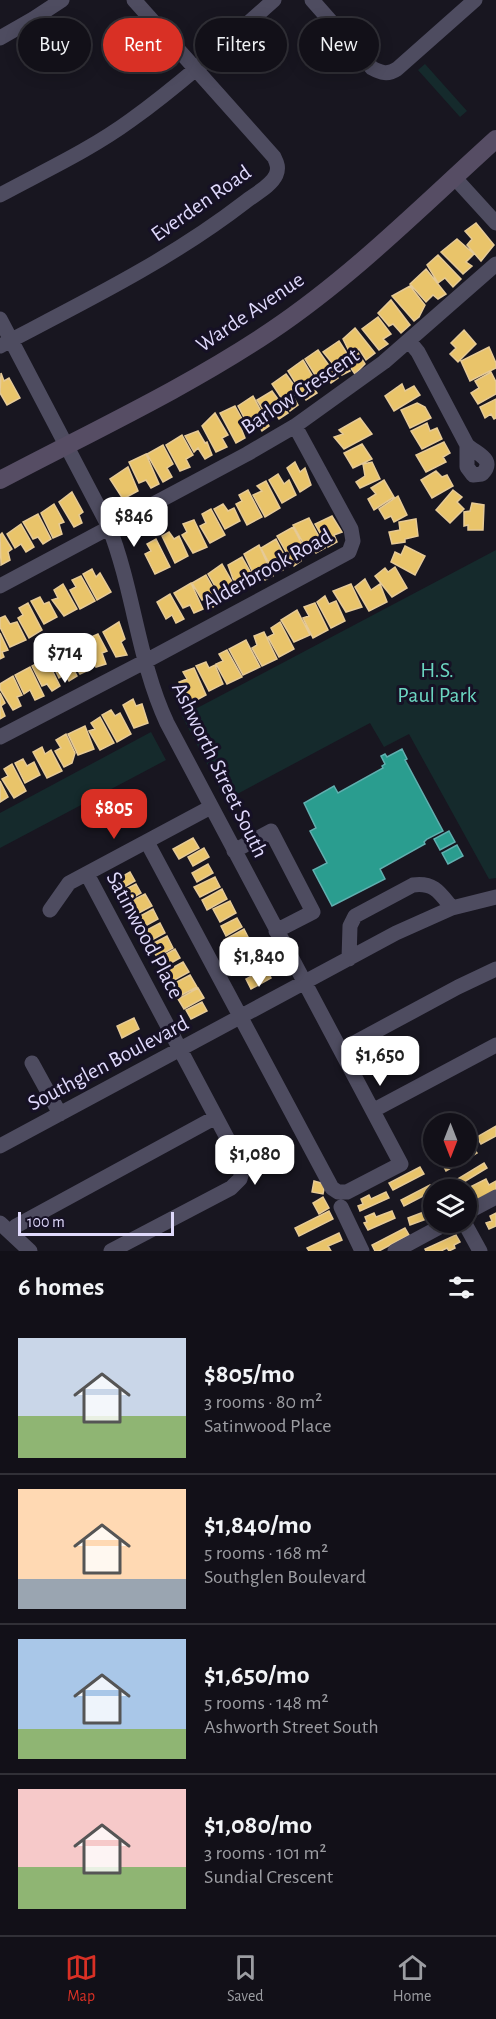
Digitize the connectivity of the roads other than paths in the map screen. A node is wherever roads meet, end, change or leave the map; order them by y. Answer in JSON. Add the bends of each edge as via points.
{"nodes":[{"id":1,"x":62,"y":0,"type":"edge"},
{"id":2,"x":134,"y":0,"type":"edge"},
{"id":3,"x":274,"y":0,"type":"edge"},
{"id":4,"x":312,"y":0,"type":"edge"},
{"id":5,"x":475,"y":0,"type":"edge"},
{"id":6,"x":254,"y":18,"type":"edge"},
{"id":7,"x":0,"y":38,"type":"edge"},
{"id":8,"x":195,"y":68,"type":"edge"},
{"id":9,"x":195,"y":70,"type":"edge"},
{"id":10,"x":199,"y":72,"type":"edge"},
{"id":11,"x":496,"y":139,"type":"edge"},
{"id":12,"x":454,"y":177,"type":"junction"},
{"id":13,"x":0,"y":195,"type":"edge"},
{"id":14,"x":496,"y":223,"type":"edge"},
{"id":15,"x":496,"y":264,"type":"edge"},
{"id":16,"x":0,"y":319,"type":"edge"},
{"id":17,"x":409,"y":341,"type":"junction"},
{"id":18,"x":6,"y":344,"type":"edge"},
{"id":19,"x":294,"y":426,"type":"junction"},
{"id":20,"x":67,"y":445,"type":"junction"},
{"id":21,"x":467,"y":445,"type":"dead end"},
{"id":22,"x":0,"y":480,"type":"edge"},
{"id":23,"x":109,"y":527,"type":"junction"},
{"id":24,"x":0,"y":586,"type":"edge"},
{"id":25,"x":146,"y":661,"type":"junction"},
{"id":26,"x":0,"y":737,"type":"edge"},
{"id":27,"x":211,"y":807,"type":"junction"},
{"id":28,"x":147,"y":842,"type":"junction"},
{"id":29,"x":234,"y":851,"type":"junction"},
{"id":30,"x":87,"y":874,"type":"junction"},
{"id":31,"x":496,"y":897,"type":"edge"},
{"id":32,"x":452,"y":908,"type":"junction"},
{"id":33,"x":50,"y":910,"type":"dead end"},
{"id":34,"x":276,"y":931,"type":"junction"},
{"id":35,"x":349,"y":959,"type":"junction"},
{"id":36,"x":496,"y":969,"type":"edge"},
{"id":37,"x":304,"y":982,"type":"junction"},
{"id":38,"x":240,"y":1017,"type":"junction"},
{"id":39,"x":496,"y":1045,"type":"edge"},
{"id":40,"x":181,"y":1049,"type":"junction"},
{"id":41,"x":341,"y":1050,"type":"junction"},
{"id":42,"x":32,"y":1063,"type":"dead end"},
{"id":43,"x":374,"y":1110,"type":"junction"},
{"id":44,"x":60,"y":1114,"type":"junction"},
{"id":45,"x":216,"y":1117,"type":"junction"},
{"id":46,"x":0,"y":1146,"type":"edge"},
{"id":47,"x":496,"y":1197,"type":"edge"},
{"id":48,"x":340,"y":1207,"type":"dead end"},
{"id":49,"x":477,"y":1207,"type":"edge"},
{"id":50,"x":5,"y":1227,"type":"edge"},
{"id":51,"x":429,"y":1233,"type":"edge"},
{"id":52,"x":470,"y":1233,"type":"edge"},
{"id":53,"x":30,"y":1251,"type":"edge"},
{"id":54,"x":111,"y":1251,"type":"edge"},
{"id":55,"x":362,"y":1251,"type":"edge"},
{"id":56,"x":395,"y":1251,"type":"edge"},
{"id":57,"x":480,"y":1251,"type":"edge"}],
"edges":[{"from":1,"to":7,"type":"street"},
{"from":2,"to":8,"type":"street","name":"Everden Road"},
{"from":3,"to":6,"type":"street"},
{"from":4,"to":5,"type":"street","via":[[372,68],[381,73],[397,69]]},
{"from":9,"to":13,"type":"street","via":[[114,131]]},
{"from":10,"to":18,"type":"street","name":"Everden Road","via":[[274,157],[278,169],[272,180],[171,254]]},
{"from":11,"to":12,"type":"main road","name":"Warde Avenue"},
{"from":12,"to":14,"type":"street"},
{"from":12,"to":20,"type":"main road","name":"Warde Avenue","via":[[348,273],[272,330],[212,368]]},
{"from":15,"to":17,"type":"street","name":"Barlow Crescent"},
{"from":16,"to":18,"type":"street","name":"Ashworth Street South"},
{"from":17,"to":19,"type":"street","name":"Barlow Crescent"},
{"from":17,"to":21,"type":"street"},
{"from":18,"to":20,"type":"street","name":"Ashworth Street South"},
{"from":19,"to":23,"type":"street","name":"Barlow Crescent"},
{"from":19,"to":25,"type":"street","name":"Alderbrook Road","via":[[351,529],[350,549]]},
{"from":20,"to":22,"type":"main road","name":"Warde Avenue"},
{"from":20,"to":23,"type":"street","name":"Ashworth Street South"},
{"from":23,"to":24,"type":"street","name":"Barlow Crescent"},
{"from":23,"to":25,"type":"street","name":"Ashworth Street South"},
{"from":25,"to":26,"type":"street"},
{"from":25,"to":27,"type":"street","name":"Ashworth Street South","via":[[162,713]]},
{"from":27,"to":28,"type":"street","name":"Satinwood Place"},
{"from":27,"to":29,"type":"street","name":"Ashworth Street South"},
{"from":28,"to":30,"type":"street","name":"Satinwood Place"},
{"from":28,"to":38,"type":"street"},
{"from":29,"to":34,"type":"street","name":"Ashworth Street South"},
{"from":29,"to":34,"type":"street","via":[[271,831],[313,912]]},
{"from":30,"to":33,"type":"street","name":"Satinwood Place","via":[[69,883]]},
{"from":30,"to":40,"type":"street","name":"Satinwood Place"},
{"from":31,"to":32,"type":"street","name":"Southglen Boulevard"},
{"from":32,"to":35,"type":"street","name":"Southglen Boulevard"},
{"from":32,"to":35,"type":"street","via":[[430,885],[413,885],[355,916],[350,926]]},
{"from":34,"to":37,"type":"street","name":"Ashworth Street South"},
{"from":35,"to":37,"type":"street","name":"Southglen Boulevard"},
{"from":36,"to":41,"type":"street"},
{"from":37,"to":38,"type":"street","name":"Southglen Boulevard"},
{"from":37,"to":41,"type":"street","name":"Ashworth Street South"},
{"from":38,"to":40,"type":"street","name":"Southglen Boulevard"},
{"from":38,"to":43,"type":"street","name":"Ashworth Street South","via":[[334,1190],[346,1192],[401,1164]]},
{"from":39,"to":43,"type":"street"},
{"from":40,"to":44,"type":"street","name":"Southglen Boulevard"},
{"from":40,"to":45,"type":"street","name":"Satinwood Place"},
{"from":41,"to":43,"type":"street","name":"Ashworth Street South"},
{"from":42,"to":44,"type":"street"},
{"from":44,"to":46,"type":"street","name":"Southglen Boulevard"},
{"from":45,"to":50,"type":"street","via":[[16,1226]]},
{"from":45,"to":54,"type":"street","name":"Satinwood Place","via":[[243,1168],[237,1184]]},
{"from":47,"to":49,"type":"street"},
{"from":48,"to":55,"type":"street"},
{"from":50,"to":53,"type":"street"},
{"from":51,"to":56,"type":"street"},
{"from":52,"to":57,"type":"street"}]}
